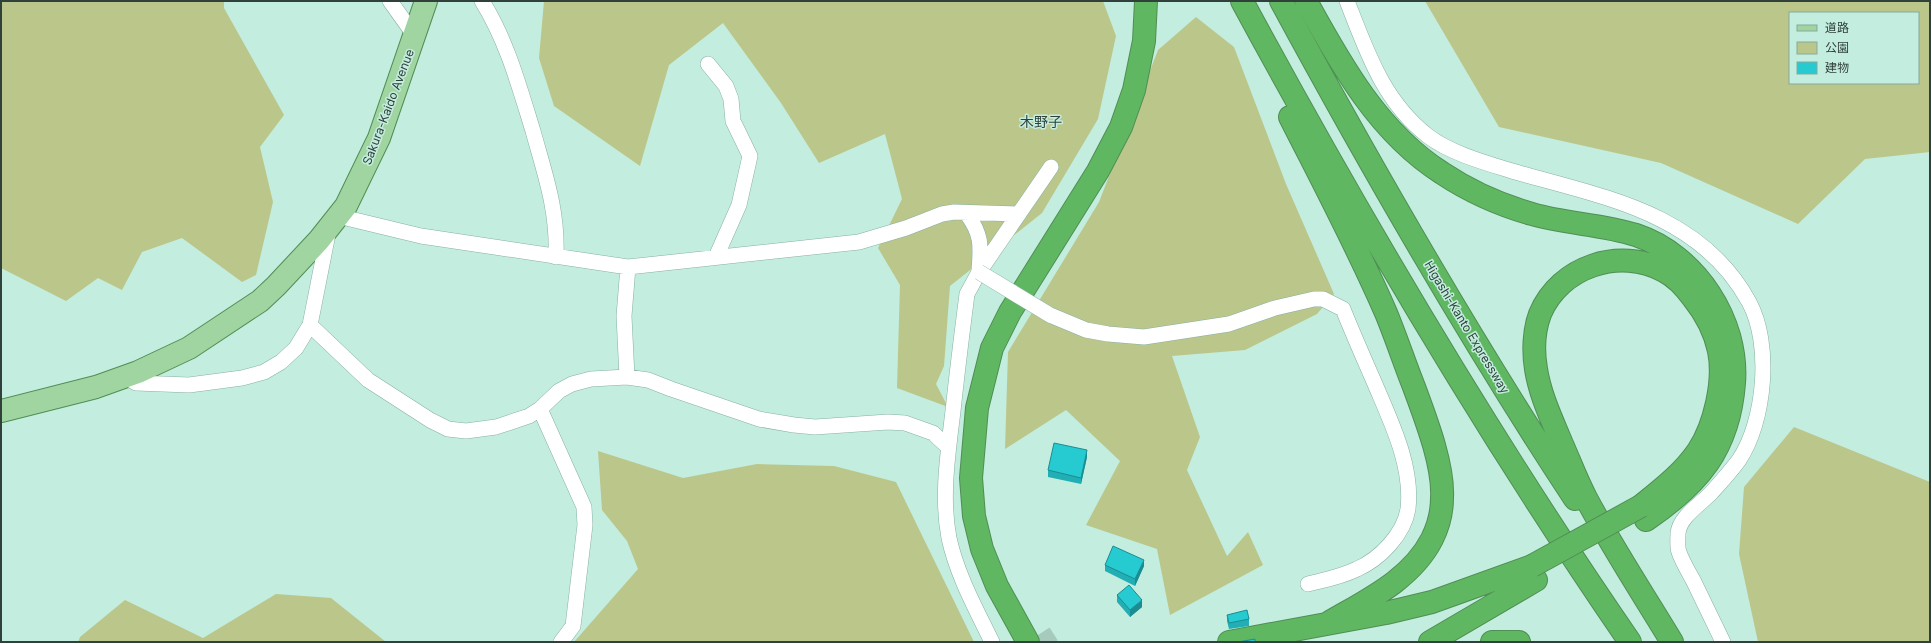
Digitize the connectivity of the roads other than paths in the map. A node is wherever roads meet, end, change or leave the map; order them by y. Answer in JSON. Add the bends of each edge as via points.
{"nodes":[{"id":1,"x":390,"y":1,"type":"edge"},
{"id":2,"x":426,"y":1,"type":"edge"},
{"id":3,"x":482,"y":1,"type":"edge"},
{"id":4,"x":1146,"y":1,"type":"edge"},
{"id":5,"x":1232,"y":1,"type":"edge"},
{"id":6,"x":1242,"y":1,"type":"edge"},
{"id":7,"x":1281,"y":1,"type":"edge"},
{"id":8,"x":1306,"y":1,"type":"edge"},
{"id":9,"x":1347,"y":1,"type":"edge"},
{"id":10,"x":415,"y":36,"type":"junction"},
{"id":11,"x":708,"y":64,"type":"dead end"},
{"id":12,"x":1051,"y":167,"type":"dead end"},
{"id":13,"x":967,"y":214,"type":"junction"},
{"id":14,"x":1019,"y":214,"type":"junction"},
{"id":15,"x":334,"y":221,"type":"junction"},
{"id":16,"x":556,"y":257,"type":"junction"},
{"id":17,"x":716,"y":257,"type":"junction"},
{"id":18,"x":628,"y":267,"type":"junction"},
{"id":19,"x":979,"y":272,"type":"junction"},
{"id":20,"x":310,"y":325,"type":"junction"},
{"id":21,"x":125,"y":376,"type":"junction"},
{"id":22,"x":627,"y":377,"type":"junction"},
{"id":23,"x":540,"y":410,"type":"junction"},
{"id":24,"x":1,"y":411,"type":"edge"},
{"id":25,"x":948,"y":447,"type":"junction"},
{"id":26,"x":1644,"y":513,"type":"junction"},
{"id":27,"x":1534,"y":573,"type":"junction"},
{"id":28,"x":1308,"y":584,"type":"dead end"},
{"id":29,"x":1328,"y":623,"type":"junction"},
{"id":30,"x":561,"y":642,"type":"edge"},
{"id":31,"x":992,"y":642,"type":"edge"},
{"id":32,"x":1028,"y":642,"type":"edge"},
{"id":33,"x":1229,"y":642,"type":"edge"},
{"id":34,"x":1430,"y":642,"type":"edge"},
{"id":35,"x":1492,"y":642,"type":"edge"},
{"id":36,"x":1519,"y":642,"type":"edge"},
{"id":37,"x":1630,"y":642,"type":"edge"},
{"id":38,"x":1672,"y":642,"type":"edge"},
{"id":39,"x":1723,"y":642,"type":"edge"}],
"edges":[{"from":1,"to":10,"type":"street"},
{"from":2,"to":10,"type":"main road","name":"Sakura-Kaido Avenue"},
{"from":3,"to":16,"type":"street","via":[[506,46],[524,100],[554,208]]},
{"from":4,"to":32,"type":"highway","via":[[1144,41],[1134,90],[1121,127],[1098,171],[1010,312],[992,348],[977,408],[971,478],[974,516],[982,549],[997,586]]},
{"from":5,"to":29,"type":"highway","via":[[1386,313],[1424,413],[1440,475],[1442,497],[1439,518],[1433,538],[1420,559],[1397,580]]},
{"from":6,"to":37,"type":"highway","via":[[1312,128],[1452,369],[1578,566]]},
{"from":7,"to":38,"type":"highway","name":"Higashi-Kanto Expressway","via":[[1356,138],[1480,349],[1547,456]]},
{"from":8,"to":26,"type":"highway","via":[[1355,84],[1388,128],[1441,173],[1480,194],[1532,214],[1637,236],[1660,247],[1687,267],[1717,306],[1734,354],[1733,398],[1728,422],[1719,446],[1694,482],[1666,507]]},
{"from":9,"to":39,"type":"street","via":[[1371,65],[1391,97],[1429,137],[1484,163],[1637,208],[1665,220],[1712,254],[1731,275],[1750,303],[1760,333],[1763,366],[1761,401],[1751,434],[1739,460],[1687,516],[1678,530],[1678,551]]},
{"from":10,"to":15,"type":"main road","name":"Sakura-Kaido Avenue","via":[[379,138],[346,206]]},
{"from":11,"to":17,"type":"street","via":[[726,86],[731,98],[733,121],[750,156],[739,206]]},
{"from":12,"to":14,"type":"street"},
{"from":13,"to":14,"type":"street"},
{"from":13,"to":17,"type":"street","via":[[942,214],[859,242]]},
{"from":13,"to":19,"type":"street","via":[[976,226],[980,239]]},
{"from":14,"to":19,"type":"street"},
{"from":15,"to":16,"type":"street"},
{"from":15,"to":20,"type":"street"},
{"from":15,"to":21,"type":"main road","name":"Sakura-Kaido Avenue","via":[[260,301],[189,348]]},
{"from":16,"to":18,"type":"street"},
{"from":17,"to":18,"type":"street"},
{"from":18,"to":22,"type":"street","via":[[624,316]]},
{"from":19,"to":25,"type":"street","via":[[967,294]]},
{"from":19,"to":28,"type":"street","bridge":true,"via":[[1050,315],[1086,330],[1108,334],[1144,336],[1229,324],[1275,308],[1314,299],[1323,299],[1343,308],[1392,424],[1405,466],[1408,510],[1403,525],[1393,541],[1375,558],[1353,571]]},
{"from":20,"to":21,"type":"street","via":[[296,348],[281,362],[264,372],[242,378],[189,385],[136,383]]},
{"from":20,"to":23,"type":"street","via":[[368,380],[448,429],[466,431],[496,427]]},
{"from":21,"to":24,"type":"main road","name":"Sakura-Kaido Avenue","via":[[96,387]]},
{"from":22,"to":23,"type":"street","via":[[591,379],[572,384],[559,391]]},
{"from":22,"to":25,"type":"street","via":[[648,380],[759,419],[794,425],[815,427],[888,422],[905,424],[933,434]]},
{"from":23,"to":30,"type":"street","via":[[584,507],[585,526],[573,626]]},
{"from":25,"to":31,"type":"street","via":[[946,494],[950,539],[972,602]]},
{"from":26,"to":27,"type":"highway","bridge":true},
{"from":26,"to":38,"type":"highway","via":[[1699,450],[1707,434],[1717,403],[1719,352],[1699,305],[1676,279],[1643,263],[1602,262],[1572,276],[1560,285],[1546,304],[1536,332],[1536,369],[1549,412],[1586,498]]},
{"from":27,"to":29,"type":"highway","via":[[1432,602]]},
{"from":27,"to":34,"type":"highway"},
{"from":29,"to":33,"type":"highway"},
{"from":35,"to":36,"type":"highway"}]}
